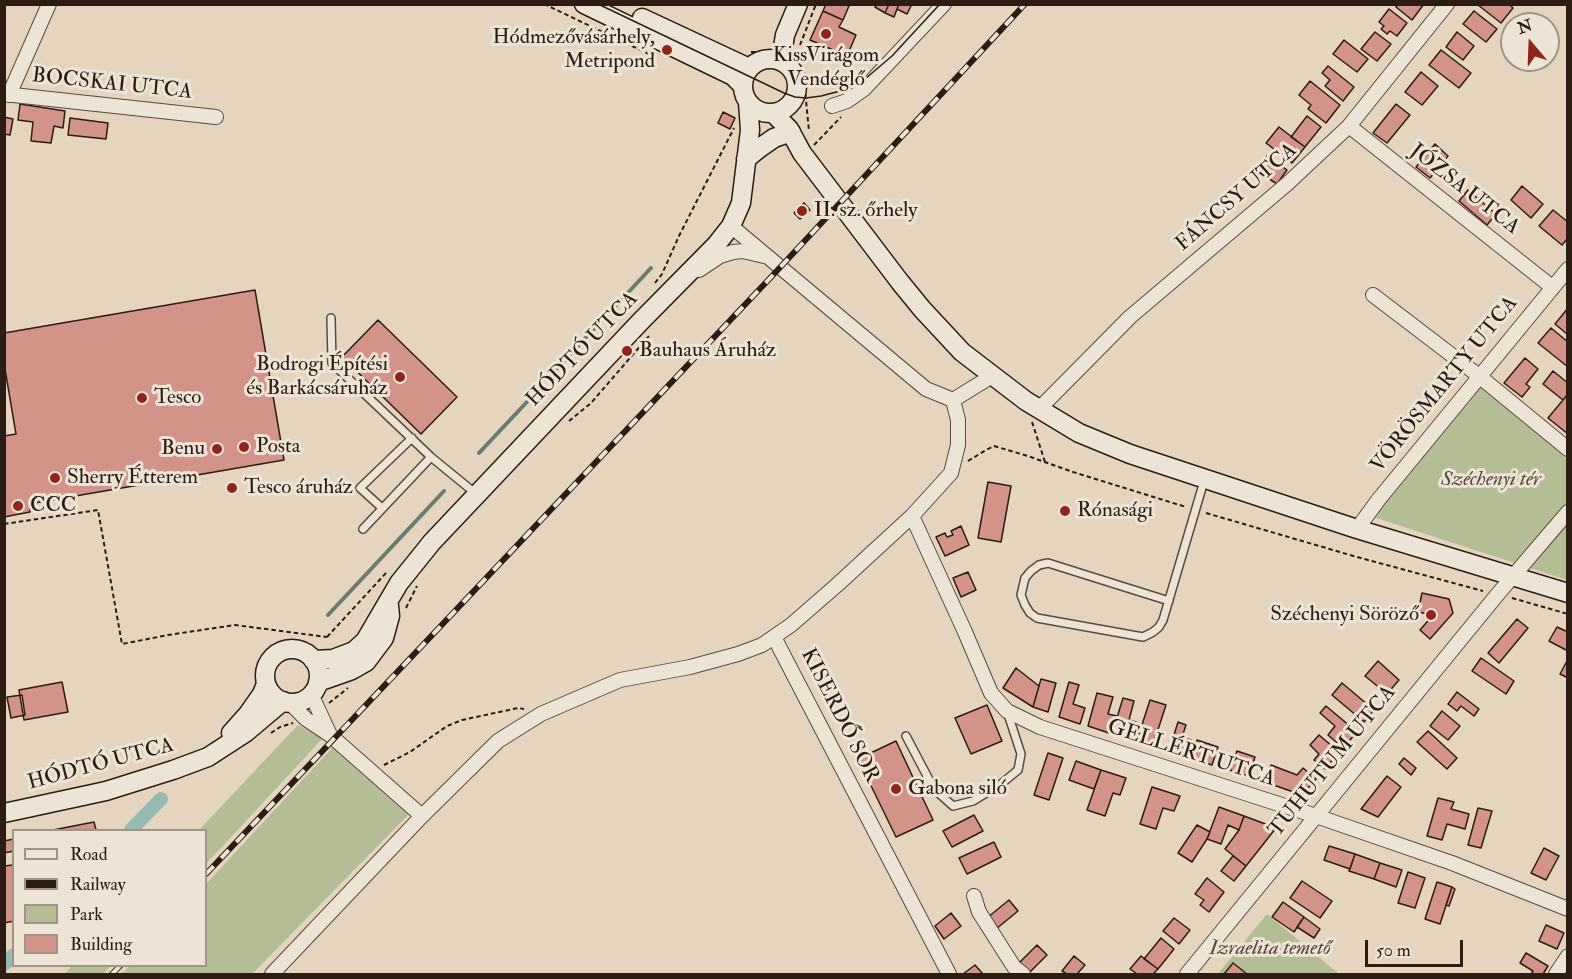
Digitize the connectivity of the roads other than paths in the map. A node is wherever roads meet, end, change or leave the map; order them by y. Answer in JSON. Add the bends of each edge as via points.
{"nodes":[{"id":1,"x":49,"y":4,"type":"edge"},
{"id":2,"x":584,"y":4,"type":"edge"},
{"id":3,"x":612,"y":4,"type":"edge"},
{"id":4,"x":798,"y":4,"type":"edge"},
{"id":5,"x":944,"y":4,"type":"edge"},
{"id":6,"x":1447,"y":4,"type":"edge"},
{"id":7,"x":784,"y":35,"type":"junction"},
{"id":8,"x":790,"y":58,"type":"junction"},
{"id":9,"x":752,"y":71,"type":"junction"},
{"id":10,"x":7,"y":95,"type":"edge"},
{"id":11,"x":748,"y":102,"type":"junction"},
{"id":12,"x":832,"y":106,"type":"dead end"},
{"id":13,"x":798,"y":108,"type":"junction"},
{"id":14,"x":773,"y":113,"type":"junction"},
{"id":15,"x":216,"y":117,"type":"dead end"},
{"id":16,"x":1349,"y":126,"type":"junction"},
{"id":17,"x":790,"y":131,"type":"junction"},
{"id":18,"x":746,"y":159,"type":"junction"},
{"id":19,"x":731,"y":226,"type":"junction"},
{"id":20,"x":766,"y":256,"type":"junction"},
{"id":21,"x":1568,"y":269,"type":"edge"},
{"id":22,"x":679,"y":283,"type":"junction"},
{"id":23,"x":1552,"y":287,"type":"junction"},
{"id":24,"x":1373,"y":296,"type":"dead end"},
{"id":25,"x":331,"y":318,"type":"dead end"},
{"id":26,"x":992,"y":376,"type":"junction"},
{"id":27,"x":1479,"y":376,"type":"junction"},
{"id":28,"x":953,"y":400,"type":"junction"},
{"id":29,"x":1039,"y":409,"type":"junction"},
{"id":30,"x":412,"y":438,"type":"junction"},
{"id":31,"x":1568,"y":449,"type":"edge"},
{"id":32,"x":431,"y":457,"type":"junction"},
{"id":33,"x":1205,"y":479,"type":"junction"},
{"id":34,"x":477,"y":495,"type":"junction"},
{"id":35,"x":382,"y":508,"type":"junction"},
{"id":36,"x":1568,"y":512,"type":"edge"},
{"id":37,"x":912,"y":516,"type":"junction"},
{"id":38,"x":363,"y":529,"type":"dead end"},
{"id":39,"x":1357,"y":529,"type":"junction"},
{"id":40,"x":1512,"y":577,"type":"junction"},
{"id":41,"x":1568,"y":593,"type":"edge"},
{"id":42,"x":1169,"y":601,"type":"junction"},
{"id":43,"x":388,"y":602,"type":"junction"},
{"id":44,"x":774,"y":637,"type":"junction"},
{"id":45,"x":313,"y":660,"type":"junction"},
{"id":46,"x":266,"y":684,"type":"junction"},
{"id":47,"x":315,"y":688,"type":"junction"},
{"id":48,"x":286,"y":702,"type":"junction"},
{"id":49,"x":1006,"y":711,"type":"junction"},
{"id":50,"x":330,"y":735,"type":"junction"},
{"id":51,"x":906,"y":736,"type":"dead end"},
{"id":52,"x":208,"y":757,"type":"junction"},
{"id":53,"x":4,"y":813,"type":"edge"},
{"id":54,"x":422,"y":816,"type":"junction"},
{"id":55,"x":1316,"y":816,"type":"junction"},
{"id":56,"x":974,"y":896,"type":"dead end"},
{"id":57,"x":1568,"y":909,"type":"edge"},
{"id":58,"x":1568,"y":956,"type":"edge"},
{"id":59,"x":272,"y":975,"type":"edge"},
{"id":60,"x":949,"y":975,"type":"edge"},
{"id":61,"x":1023,"y":975,"type":"edge"},
{"id":62,"x":1187,"y":975,"type":"edge"},
{"id":63,"x":1556,"y":975,"type":"edge"}],
"edges":[{"from":1,"to":10,"type":"street"},
{"from":2,"to":9,"type":"street","via":[[733,76]]},
{"from":3,"to":9,"type":"street"},
{"from":4,"to":7,"type":"street"},
{"from":5,"to":12,"type":"street","via":[[864,89]]},
{"from":6,"to":16,"type":"street","name":"FÁNCSY UTCA"},
{"from":7,"to":8,"type":"street","via":[[782,54]]},
{"from":7,"to":9,"type":"street"},
{"from":8,"to":9,"type":"street","via":[[772,59]]},
{"from":8,"to":13,"type":"street"},
{"from":9,"to":11,"type":"street","via":[[743,94]]},
{"from":10,"to":15,"type":"street","name":"BOCSKAI UTCA"},
{"from":11,"to":14,"type":"street","via":[[754,109]]},
{"from":11,"to":18,"type":"street","name":"HÓDTÓ UTCA"},
{"from":13,"to":14,"type":"street"},
{"from":13,"to":17,"type":"street"},
{"from":14,"to":17,"type":"street"},
{"from":16,"to":23,"type":"street","name":"JÓZSA UTCA"},
{"from":16,"to":29,"type":"street","name":"FÁNCSY UTCA","via":[[1130,317]]},
{"from":17,"to":18,"type":"street"},
{"from":17,"to":26,"type":"street","via":[[802,153],[900,282],[962,352]]},
{"from":18,"to":19,"type":"street","name":"HÓDTÓ UTCA","via":[[741,203]]},
{"from":19,"to":20,"type":"street"},
{"from":19,"to":22,"type":"street","name":"HÓDTÓ UTCA"},
{"from":20,"to":22,"type":"street","via":[[743,251],[726,254]]},
{"from":20,"to":28,"type":"street","via":[[926,390]]},
{"from":21,"to":23,"type":"street","name":"VÖRÖSMARTY UTCA"},
{"from":22,"to":34,"type":"street","name":"HÓDTÓ UTCA"},
{"from":23,"to":27,"type":"street","name":"VÖRÖSMARTY UTCA"},
{"from":24,"to":27,"type":"street"},
{"from":25,"to":30,"type":"lane","via":[[332,363]]},
{"from":26,"to":28,"type":"street"},
{"from":26,"to":29,"type":"street"},
{"from":27,"to":31,"type":"street"},
{"from":27,"to":39,"type":"street","name":"VÖRÖSMARTY UTCA"},
{"from":28,"to":37,"type":"street","via":[[958,445],[951,473]]},
{"from":29,"to":33,"type":"street","via":[[1079,433]]},
{"from":30,"to":32,"type":"lane"},
{"from":30,"to":35,"type":"lane","via":[[360,488]]},
{"from":32,"to":34,"type":"lane"},
{"from":32,"to":35,"type":"lane"},
{"from":33,"to":39,"type":"street"},
{"from":33,"to":42,"type":"lane"},
{"from":34,"to":43,"type":"street","name":"HÓDTÓ UTCA","via":[[432,542]]},
{"from":35,"to":38,"type":"lane"},
{"from":36,"to":40,"type":"street","name":"TUHUTUM UTCA"},
{"from":37,"to":44,"type":"street"},
{"from":37,"to":49,"type":"street","name":"GELLÉRT UTCA","via":[[991,693]]},
{"from":39,"to":40,"type":"street"},
{"from":40,"to":41,"type":"street"},
{"from":40,"to":55,"type":"street","name":"TUHUTUM UTCA"},
{"from":42,"to":42,"type":"lane","via":[[1159,627],[1143,637],[1037,618],[1024,605],[1021,595],[1025,578],[1039,565],[1048,563]]},
{"from":43,"to":45,"type":"street","name":"HÓDTÓ UTCA","via":[[365,641],[354,651],[333,659]]},
{"from":43,"to":47,"type":"street","name":"HÓDTÓ UTCA","via":[[390,616],[384,638],[373,653],[358,667]]},
{"from":44,"to":54,"type":"street","via":[[738,654],[620,680],[541,714],[498,741]]},
{"from":44,"to":60,"type":"street","name":"KISERDŐ SOR"},
{"from":45,"to":46,"type":"street","via":[[294,649],[281,652],[267,667]]},
{"from":45,"to":47,"type":"street","via":[[319,675]]},
{"from":46,"to":48,"type":"street"},
{"from":46,"to":52,"type":"street","name":"HÓDTÓ UTCA","via":[[248,714]]},
{"from":47,"to":48,"type":"street","via":[[304,700]]},
{"from":47,"to":50,"type":"street"},
{"from":48,"to":50,"type":"street"},
{"from":48,"to":52,"type":"street","name":"HÓDTÓ UTCA"},
{"from":49,"to":51,"type":"lane","via":[[1021,754],[1018,770],[973,801],[953,806],[934,789]]},
{"from":49,"to":55,"type":"street","name":"GELLÉRT UTCA","via":[[1040,727]]},
{"from":50,"to":54,"type":"street"},
{"from":52,"to":53,"type":"street","name":"HÓDTÓ UTCA","via":[[106,791]]},
{"from":54,"to":59,"type":"street"},
{"from":55,"to":57,"type":"street","name":"GELLÉRT UTCA"},
{"from":55,"to":62,"type":"street","name":"TUHUTUM UTCA"},
{"from":56,"to":61,"type":"street","via":[[979,912]]},
{"from":58,"to":63,"type":"street"}]}
